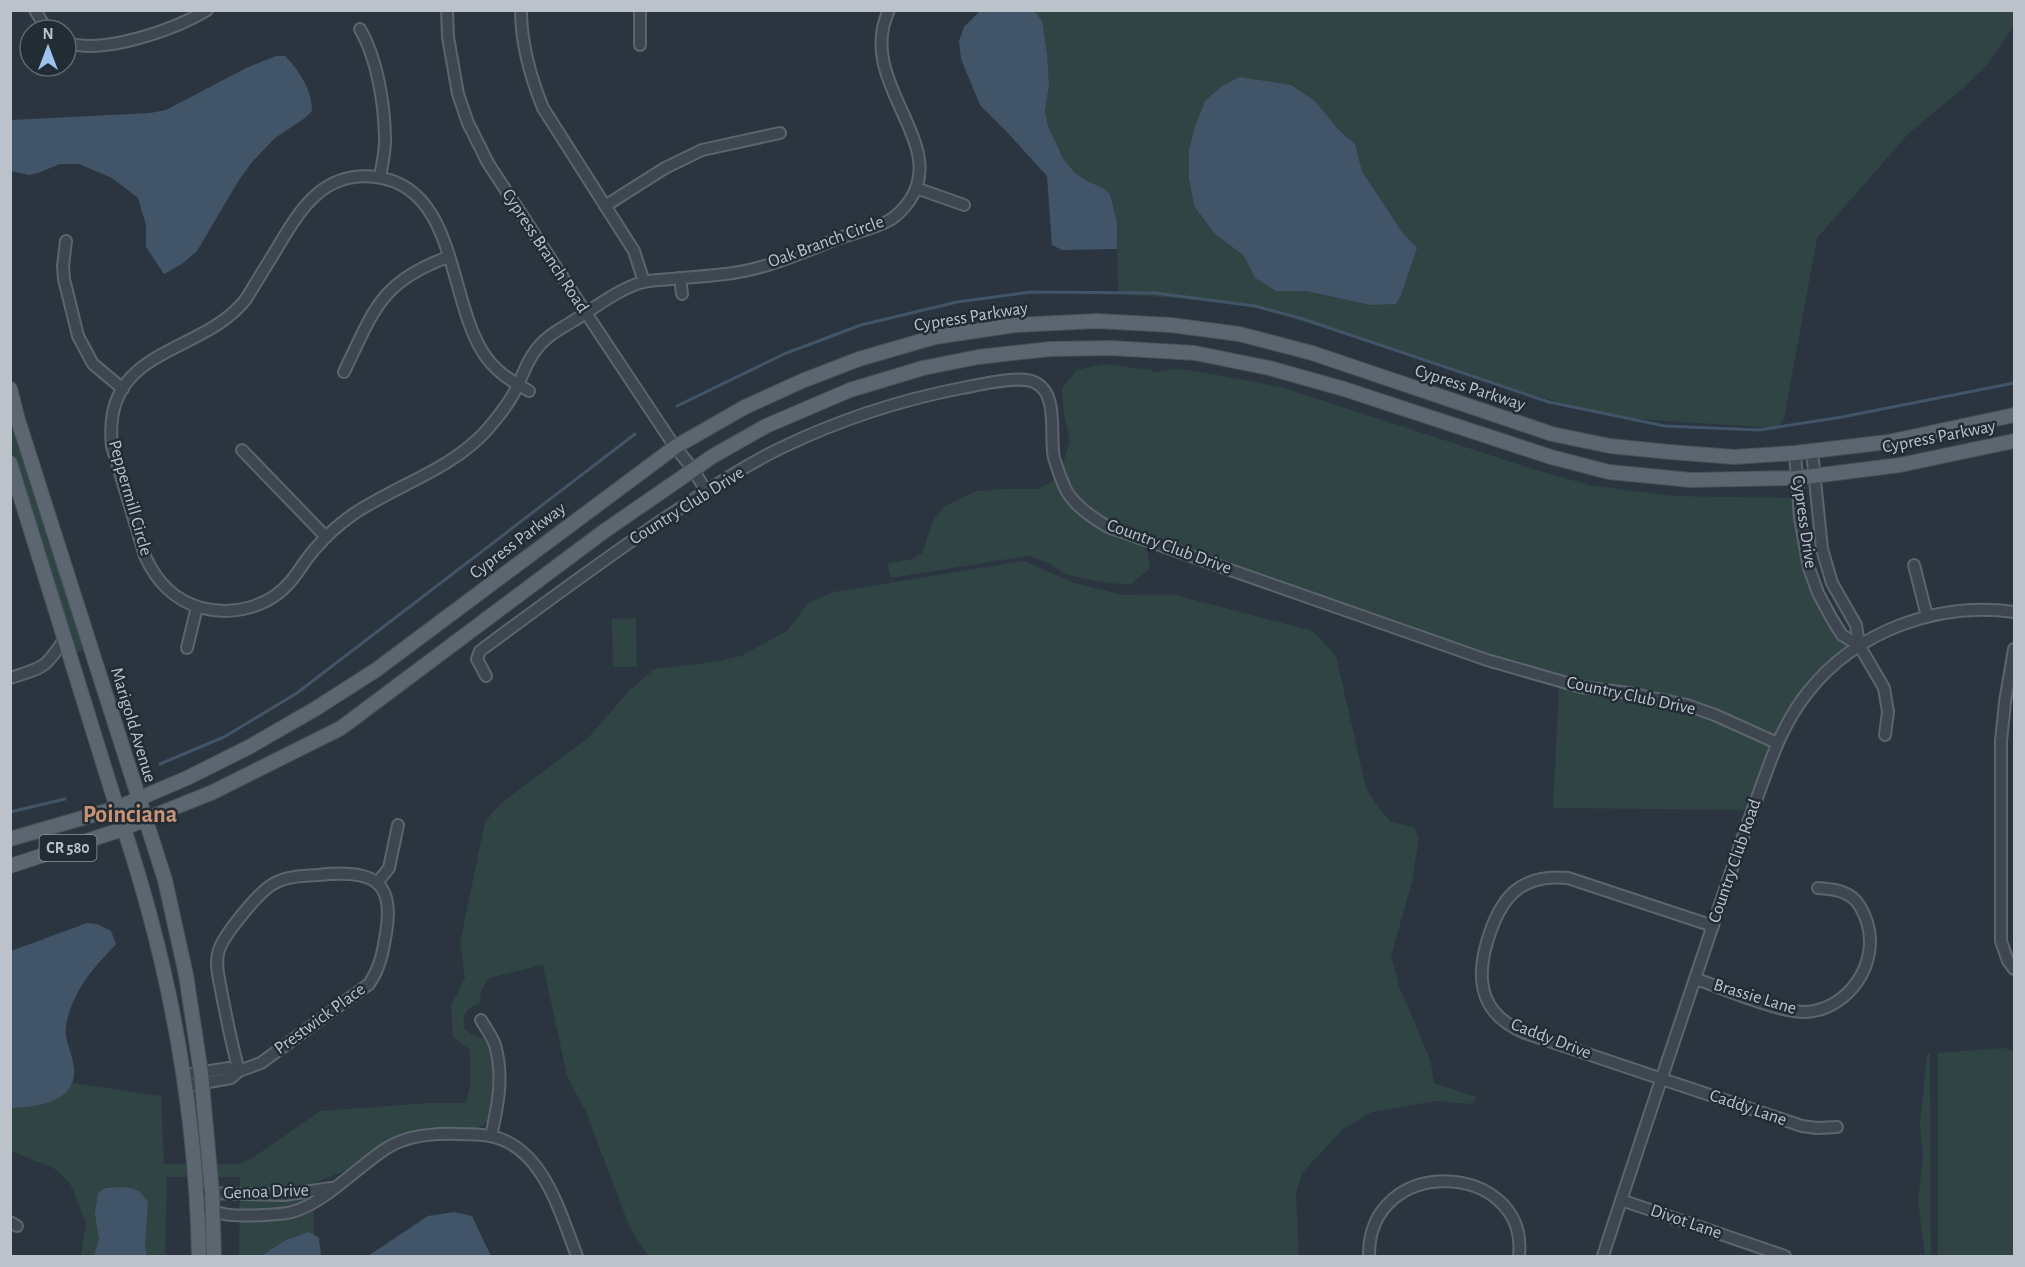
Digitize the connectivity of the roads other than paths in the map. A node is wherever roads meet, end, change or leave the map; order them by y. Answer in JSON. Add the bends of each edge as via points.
{"nodes":[{"id":1,"x":207,"y":10,"type":"edge"},
{"id":2,"x":447,"y":10,"type":"edge"},
{"id":3,"x":522,"y":10,"type":"edge"},
{"id":4,"x":640,"y":10,"type":"edge"},
{"id":5,"x":889,"y":10,"type":"edge"},
{"id":6,"x":360,"y":29,"type":"dead end"},
{"id":7,"x":640,"y":45,"type":"dead end"},
{"id":8,"x":78,"y":46,"type":"edge"},
{"id":9,"x":780,"y":133,"type":"dead end"},
{"id":10,"x":380,"y":177,"type":"junction"},
{"id":11,"x":916,"y":188,"type":"junction"},
{"id":12,"x":964,"y":205,"type":"dead end"},
{"id":13,"x":605,"y":206,"type":"junction"},
{"id":14,"x":66,"y":241,"type":"dead end"},
{"id":15,"x":448,"y":257,"type":"junction"},
{"id":16,"x":680,"y":278,"type":"junction"},
{"id":17,"x":644,"y":282,"type":"junction"},
{"id":18,"x":682,"y":294,"type":"dead end"},
{"id":19,"x":586,"y":313,"type":"junction"},
{"id":20,"x":344,"y":372,"type":"dead end"},
{"id":21,"x":518,"y":385,"type":"junction"},
{"id":22,"x":10,"y":389,"type":"edge"},
{"id":23,"x":123,"y":389,"type":"junction"},
{"id":24,"x":529,"y":391,"type":"dead end"},
{"id":25,"x":2014,"y":415,"type":"edge"},
{"id":26,"x":14,"y":422,"type":"edge"},
{"id":27,"x":2014,"y":441,"type":"edge"},
{"id":28,"x":675,"y":447,"type":"junction"},
{"id":29,"x":242,"y":450,"type":"dead end"},
{"id":30,"x":1812,"y":451,"type":"junction"},
{"id":31,"x":1795,"y":453,"type":"junction"},
{"id":32,"x":10,"y":463,"type":"edge"},
{"id":33,"x":693,"y":469,"type":"junction"},
{"id":34,"x":1814,"y":476,"type":"junction"},
{"id":35,"x":1797,"y":478,"type":"junction"},
{"id":36,"x":706,"y":491,"type":"junction"},
{"id":37,"x":326,"y":537,"type":"junction"},
{"id":38,"x":1914,"y":565,"type":"dead end"},
{"id":39,"x":197,"y":607,"type":"junction"},
{"id":40,"x":2014,"y":612,"type":"edge"},
{"id":41,"x":1927,"y":616,"type":"junction"},
{"id":42,"x":64,"y":638,"type":"junction"},
{"id":43,"x":1859,"y":645,"type":"junction"},
{"id":44,"x":187,"y":648,"type":"dead end"},
{"id":45,"x":2014,"y":649,"type":"edge"},
{"id":46,"x":486,"y":676,"type":"dead end"},
{"id":47,"x":10,"y":678,"type":"edge"},
{"id":48,"x":1885,"y":735,"type":"dead end"},
{"id":49,"x":1777,"y":742,"type":"junction"},
{"id":50,"x":138,"y":800,"type":"junction"},
{"id":51,"x":117,"y":808,"type":"junction"},
{"id":52,"x":145,"y":820,"type":"junction"},
{"id":53,"x":398,"y":825,"type":"dead end"},
{"id":54,"x":124,"y":828,"type":"junction"},
{"id":55,"x":10,"y":839,"type":"edge"},
{"id":56,"x":10,"y":866,"type":"edge"},
{"id":57,"x":377,"y":883,"type":"junction"},
{"id":58,"x":1818,"y":888,"type":"dead end"},
{"id":59,"x":1713,"y":926,"type":"junction"},
{"id":60,"x":2014,"y":969,"type":"edge"},
{"id":61,"x":1695,"y":979,"type":"junction"},
{"id":62,"x":481,"y":1020,"type":"dead end"},
{"id":63,"x":239,"y":1071,"type":"junction"},
{"id":64,"x":202,"y":1078,"type":"junction"},
{"id":65,"x":1661,"y":1079,"type":"junction"},
{"id":66,"x":185,"y":1081,"type":"junction"},
{"id":67,"x":1837,"y":1127,"type":"dead end"},
{"id":68,"x":491,"y":1136,"type":"junction"},
{"id":69,"x":334,"y":1187,"type":"junction"},
{"id":70,"x":212,"y":1193,"type":"junction"},
{"id":71,"x":198,"y":1199,"type":"junction"},
{"id":72,"x":1621,"y":1200,"type":"junction"},
{"id":73,"x":213,"y":1209,"type":"junction"},
{"id":74,"x":199,"y":1257,"type":"edge"},
{"id":75,"x":214,"y":1257,"type":"edge"},
{"id":76,"x":577,"y":1257,"type":"edge"},
{"id":77,"x":1369,"y":1257,"type":"edge"},
{"id":78,"x":1519,"y":1257,"type":"edge"},
{"id":79,"x":1603,"y":1257,"type":"edge"},
{"id":80,"x":1785,"y":1257,"type":"edge"}],
"edges":[{"from":1,"to":8,"type":"street","via":[[179,25],[135,38]]},
{"from":2,"to":19,"type":"street","name":"Cypress Branch Road","via":[[458,94],[472,133]]},
{"from":3,"to":13,"type":"street","via":[[526,57],[538,95]]},
{"from":4,"to":7,"type":"street"},
{"from":5,"to":11,"type":"street","name":"Oak Branch Circle","via":[[880,41],[882,61],[918,150]]},
{"from":6,"to":10,"type":"street","via":[[374,59],[386,138]]},
{"from":9,"to":13,"type":"street","via":[[702,150]]},
{"from":10,"to":15,"type":"street","name":"Peppermill Circle","via":[[404,187],[424,203],[436,220]]},
{"from":10,"to":23,"type":"street","name":"Peppermill Circle","via":[[347,178],[314,196],[235,312],[152,359]]},
{"from":11,"to":12,"type":"street"},
{"from":11,"to":16,"type":"street","name":"Oak Branch Circle","via":[[904,207],[882,223],[736,273]]},
{"from":13,"to":17,"type":"street","via":[[634,251]]},
{"from":14,"to":23,"type":"street","via":[[64,279],[78,336],[93,364]]},
{"from":15,"to":20,"type":"street","via":[[416,270],[388,292],[368,322]]},
{"from":15,"to":21,"type":"street","name":"Peppermill Circle","via":[[478,345],[499,372]]},
{"from":16,"to":17,"type":"street","name":"Oak Branch Circle"},
{"from":16,"to":18,"type":"street"},
{"from":17,"to":19,"type":"street","name":"Oak Branch Circle"},
{"from":19,"to":21,"type":"street","name":"Peppermill Circle","via":[[537,348]]},
{"from":19,"to":28,"type":"street","name":"Cypress Branch Road"},
{"from":21,"to":24,"type":"street","name":"Peppermill Circle"},
{"from":21,"to":37,"type":"street","name":"Peppermill Circle","via":[[489,428],[463,452],[364,507]]},
{"from":22,"to":26,"type":"main road","name":"Marigold Avenue"},
{"from":23,"to":39,"type":"street","name":"Peppermill Circle","via":[[112,421],[112,446],[145,556],[164,586]]},
{"from":25,"to":30,"type":"main road","name":"Cypress Parkway","via":[[1888,442]]},
{"from":26,"to":50,"type":"main road","name":"Marigold Avenue"},
{"from":27,"to":34,"type":"main road","name":"Cypress Parkway","via":[[1900,465]]},
{"from":28,"to":31,"type":"main road","name":"Cypress Parkway","via":[[745,407],[859,359],[934,337],[1015,326],[1097,321],[1239,334],[1312,353],[1552,434],[1610,446],[1734,457]]},
{"from":28,"to":33,"type":"street","name":"Cypress Branch Road"},
{"from":28,"to":50,"type":"main road","name":"Cypress Parkway","via":[[376,670],[249,747]]},
{"from":29,"to":37,"type":"street"},
{"from":30,"to":31,"type":"main road","name":"Cypress Parkway"},
{"from":30,"to":34,"type":"street"},
{"from":31,"to":35,"type":"street","name":"Cypress Drive"},
{"from":32,"to":42,"type":"main road"},
{"from":33,"to":35,"type":"main road","name":"Cypress Parkway","via":[[766,426],[850,390],[923,368],[1050,349],[1111,348],[1195,353],[1269,368],[1608,472],[1692,480]]},
{"from":33,"to":36,"type":"street","name":"Cypress Branch Road"},
{"from":33,"to":52,"type":"main road","name":"Cypress Parkway","via":[[603,531],[341,728],[213,792]]},
{"from":34,"to":35,"type":"main road","name":"Cypress Parkway"},
{"from":34,"to":43,"type":"street","via":[[1819,533],[1827,568],[1856,625]]},
{"from":35,"to":43,"type":"street","name":"Cypress Drive","via":[[1802,532],[1814,581],[1842,635]]},
{"from":36,"to":46,"type":"street","name":"Country Club Drive","via":[[602,560],[480,651],[477,659]]},
{"from":36,"to":49,"type":"street","name":"Country Club Drive","via":[[780,448],[844,420],[918,396],[995,382],[1035,382],[1044,390],[1052,412],[1054,456],[1066,490],[1087,514],[1108,527],[1487,660],[1581,687],[1687,705]]},
{"from":37,"to":39,"type":"street","name":"Peppermill Circle","via":[[289,583],[265,602],[235,611]]},
{"from":38,"to":41,"type":"street"},
{"from":39,"to":44,"type":"street"},
{"from":40,"to":41,"type":"street","name":"Country Club Road","via":[[1978,610]]},
{"from":41,"to":43,"type":"street","name":"Country Club Road"},
{"from":42,"to":47,"type":"street","via":[[43,667]]},
{"from":42,"to":51,"type":"main road"},
{"from":43,"to":48,"type":"street","via":[[1884,688],[1888,712]]},
{"from":43,"to":49,"type":"street","name":"Country Club Road","via":[[1815,683]]},
{"from":45,"to":60,"type":"street","via":[[2000,757],[2001,941]]},
{"from":49,"to":59,"type":"street","name":"Country Club Road"},
{"from":50,"to":51,"type":"main road","name":"Cypress Parkway"},
{"from":50,"to":52,"type":"main road","name":"Marigold Avenue"},
{"from":51,"to":54,"type":"main road"},
{"from":51,"to":55,"type":"main road","name":"Cypress Parkway","number":"CR 580"},
{"from":52,"to":54,"type":"main road","name":"Cypress Parkway"},
{"from":52,"to":64,"type":"main road","name":"Marigold Avenue","via":[[165,880]]},
{"from":53,"to":57,"type":"street","via":[[389,868]]},
{"from":54,"to":56,"type":"main road","name":"Cypress Parkway","number":"CR 580"},
{"from":54,"to":66,"type":"main road","via":[[159,952]]},
{"from":57,"to":63,"type":"street","name":"Prestwick Place","via":[[386,896],[389,914],[380,966],[369,984],[261,1063]]},
{"from":57,"to":63,"type":"street","via":[[353,873],[282,880],[265,890],[225,935],[218,952],[217,970]]},
{"from":58,"to":61,"type":"street","name":"Brassie Lane","via":[[1852,898],[1861,908],[1868,927],[1870,948],[1864,969],[1839,1000],[1815,1010],[1790,1010]]},
{"from":59,"to":61,"type":"street","name":"Country Club Road"},
{"from":59,"to":65,"type":"street","name":"Caddy Drive","via":[[1556,876],[1537,879],[1514,891],[1500,907],[1491,928],[1481,963],[1481,981],[1486,998],[1502,1019],[1525,1033]]},
{"from":61,"to":65,"type":"street","name":"Country Club Road"},
{"from":62,"to":68,"type":"street","via":[[495,1043],[500,1077]]},
{"from":63,"to":64,"type":"street","name":"Prestwick Place","via":[[231,1078]]},
{"from":64,"to":66,"type":"street","name":"Prestwick Place"},
{"from":64,"to":70,"type":"main road","name":"Marigold Avenue"},
{"from":65,"to":67,"type":"street","name":"Caddy Lane","via":[[1802,1126]]},
{"from":65,"to":72,"type":"street","name":"Country Club Road"},
{"from":66,"to":71,"type":"main road"},
{"from":68,"to":69,"type":"street","name":"Genoa Drive","via":[[426,1135],[401,1141]]},
{"from":68,"to":76,"type":"street","name":"Genoa Drive","via":[[529,1157],[540,1172]]},
{"from":69,"to":70,"type":"street","name":"Genoa Drive","via":[[284,1195]]},
{"from":69,"to":73,"type":"street","name":"Genoa Drive","via":[[293,1212],[224,1214]]},
{"from":70,"to":71,"type":"street","name":"Genoa Drive"},
{"from":70,"to":73,"type":"main road","name":"Marigold Avenue"},
{"from":71,"to":73,"type":"street","name":"Genoa Drive"},
{"from":71,"to":74,"type":"main road"},
{"from":72,"to":79,"type":"street","name":"Country Club Road"},
{"from":72,"to":80,"type":"street","name":"Divot Lane"},
{"from":73,"to":75,"type":"main road","name":"Marigold Avenue"},
{"from":77,"to":78,"type":"street","via":[[1374,1226],[1390,1201],[1416,1185],[1438,1180],[1482,1190],[1502,1204],[1515,1224]]}]}
